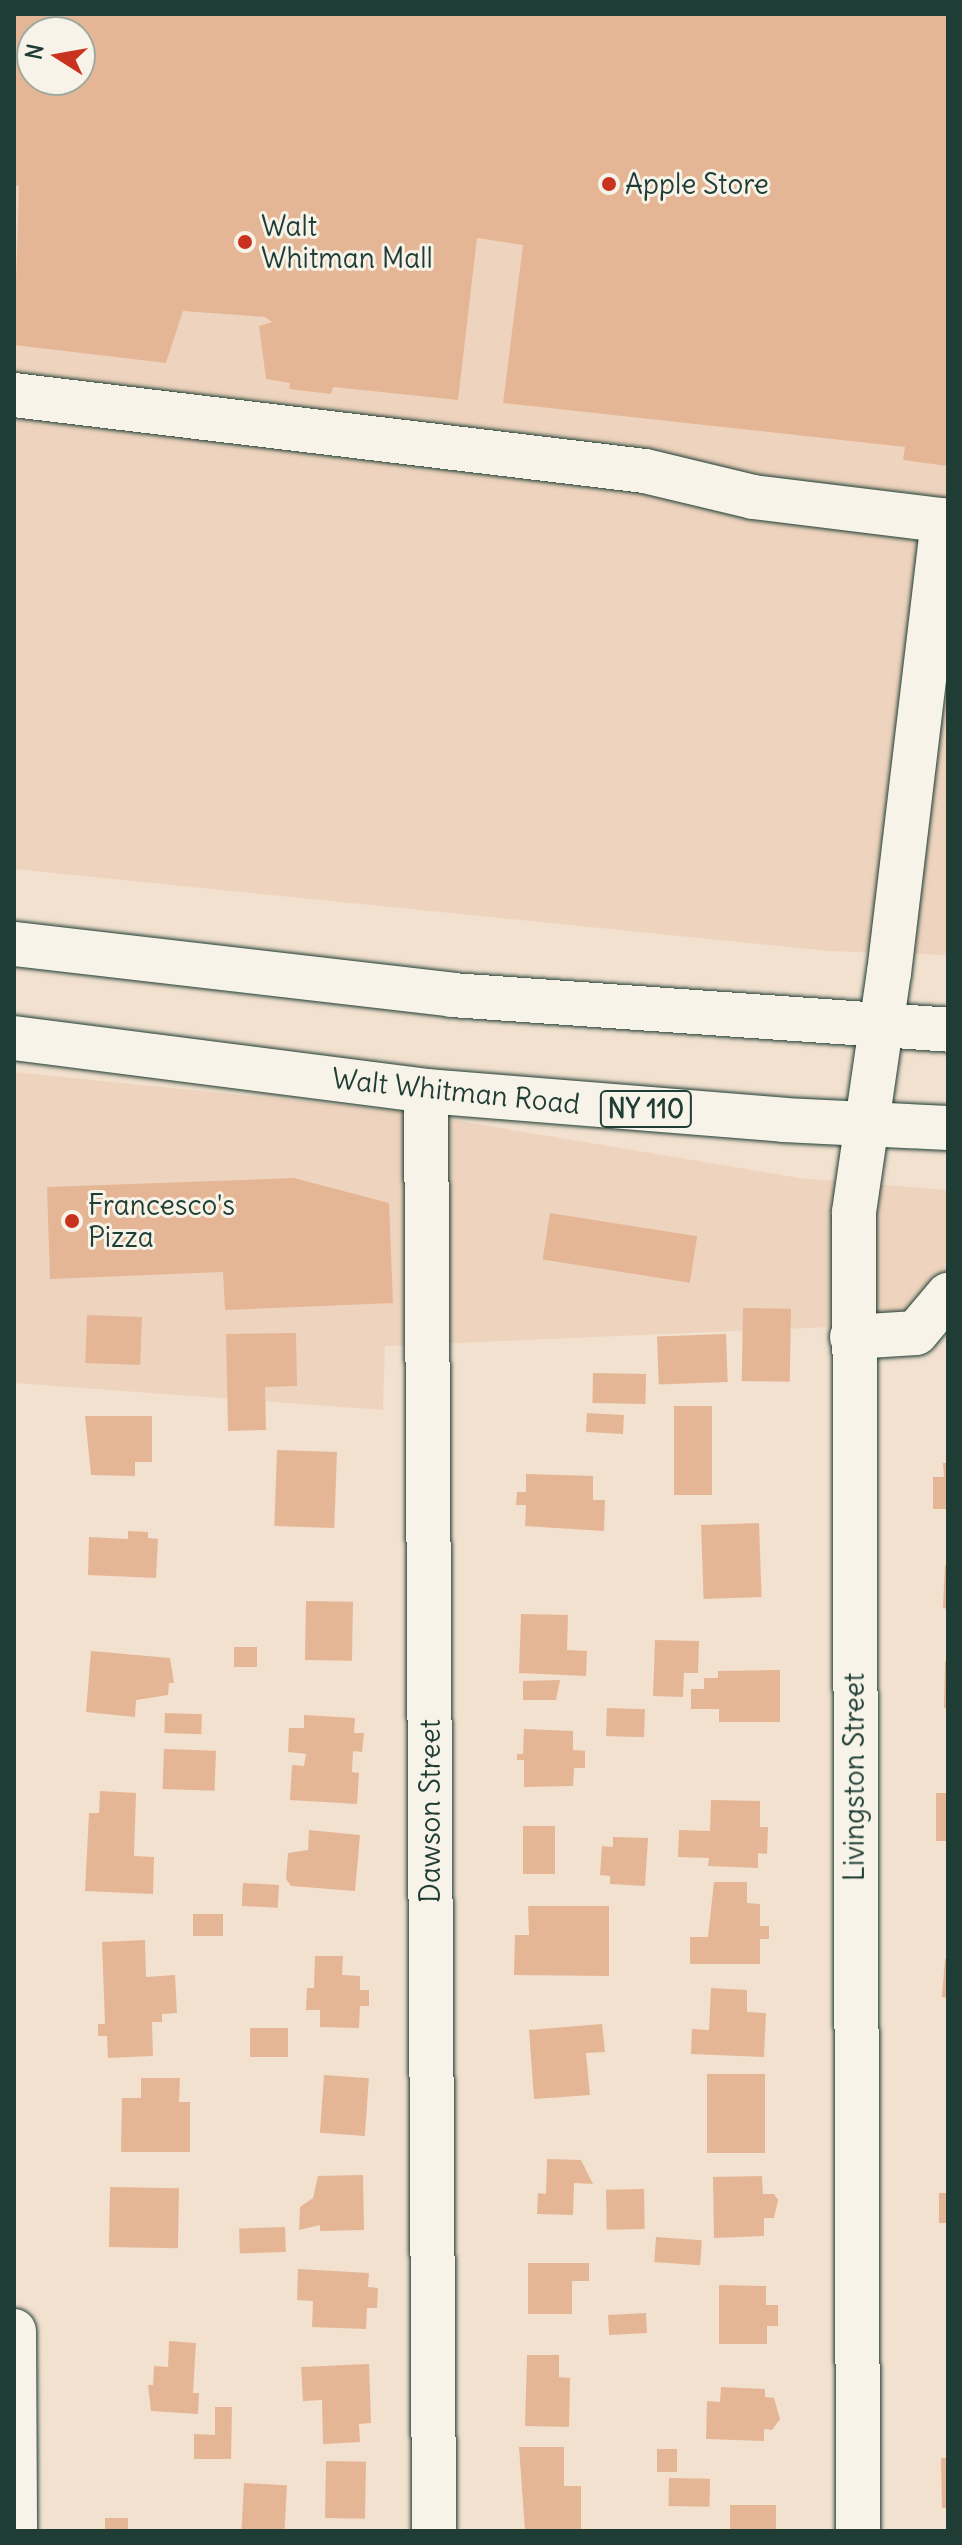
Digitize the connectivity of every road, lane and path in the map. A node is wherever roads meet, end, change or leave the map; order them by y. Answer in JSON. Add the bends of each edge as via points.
{"nodes":[{"id":1,"x":14,"y":395,"type":"edge"},
{"id":2,"x":945,"y":521,"type":"edge"},
{"id":3,"x":15,"y":954,"type":"edge"},
{"id":4,"x":881,"y":1026,"type":"junction"},
{"id":5,"x":948,"y":1030,"type":"edge"},
{"id":6,"x":14,"y":1038,"type":"edge"},
{"id":7,"x":426,"y":1091,"type":"junction"},
{"id":8,"x":867,"y":1124,"type":"junction"},
{"id":9,"x":948,"y":1128,"type":"edge"},
{"id":10,"x":948,"y":1145,"type":"edge"},
{"id":11,"x":948,"y":1295,"type":"edge"},
{"id":12,"x":852,"y":1337,"type":"junction"},
{"id":13,"x":14,"y":2331,"type":"edge"},
{"id":14,"x":15,"y":2531,"type":"edge"},
{"id":15,"x":434,"y":2531,"type":"edge"},
{"id":16,"x":858,"y":2531,"type":"edge"}],
"edges":[{"from":1,"to":2,"type":"street","via":[[645,471],[753,497]]},
{"from":2,"to":4,"type":"street","name":"Livingston Street"},
{"from":3,"to":4,"type":"street","via":[[452,995]]},
{"from":4,"to":5,"type":"street"},
{"from":4,"to":8,"type":"street","name":"Livingston Street"},
{"from":6,"to":7,"type":"street","name":"Walt Whitman Road","number":"NY 110"},
{"from":7,"to":8,"type":"street","name":"Walt Whitman Road","number":"NY 110"},
{"from":7,"to":15,"type":"street","name":"Dawson Street"},
{"from":8,"to":9,"type":"street","name":"Walt Whitman Road","number":"NY 110"},
{"from":8,"to":10,"type":"street"},
{"from":8,"to":12,"type":"street","name":"Livingston Street","via":[[854,1212]]},
{"from":11,"to":12,"type":"street","via":[[916,1333]]},
{"from":12,"to":16,"type":"street","name":"Livingston Street"},
{"from":13,"to":14,"type":"street"}]}
